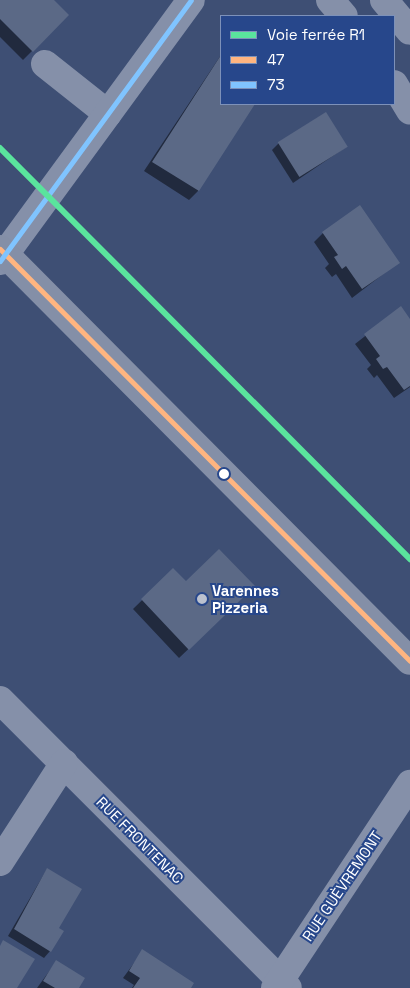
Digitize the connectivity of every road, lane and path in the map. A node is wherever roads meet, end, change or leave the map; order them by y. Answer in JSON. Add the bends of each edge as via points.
{"nodes":[{"id":1,"x":191,"y":0,"type":"edge"},
{"id":2,"x":330,"y":0,"type":"edge"},
{"id":3,"x":384,"y":0,"type":"edge"},
{"id":4,"x":343,"y":15,"type":"edge"},
{"id":5,"x":410,"y":31,"type":"edge"},
{"id":6,"x":45,"y":64,"type":"dead end"},
{"id":7,"x":395,"y":86,"type":"edge"},
{"id":8,"x":410,"y":111,"type":"edge"},
{"id":9,"x":108,"y":114,"type":"junction"},
{"id":10,"x":2,"y":255,"type":"edge"},
{"id":11,"x":410,"y":661,"type":"edge"},
{"id":12,"x":0,"y":700,"type":"edge"},
{"id":13,"x":64,"y":764,"type":"junction"},
{"id":14,"x":410,"y":784,"type":"edge"},
{"id":15,"x":0,"y":862,"type":"edge"},
{"id":16,"x":281,"y":985,"type":"edge"}],
"edges":[{"from":1,"to":9,"type":"street"},
{"from":2,"to":4,"type":"street"},
{"from":3,"to":5,"type":"street"},
{"from":6,"to":9,"type":"street"},
{"from":7,"to":8,"type":"street"},
{"from":9,"to":10,"type":"street"},
{"from":10,"to":11,"type":"main road"},
{"from":12,"to":13,"type":"street","name":"RUE FRONTENAC"},
{"from":13,"to":15,"type":"street"},
{"from":13,"to":16,"type":"street","name":"RUE FRONTENAC"},
{"from":14,"to":16,"type":"street","name":"RUE GUÈVREMONT"}]}
